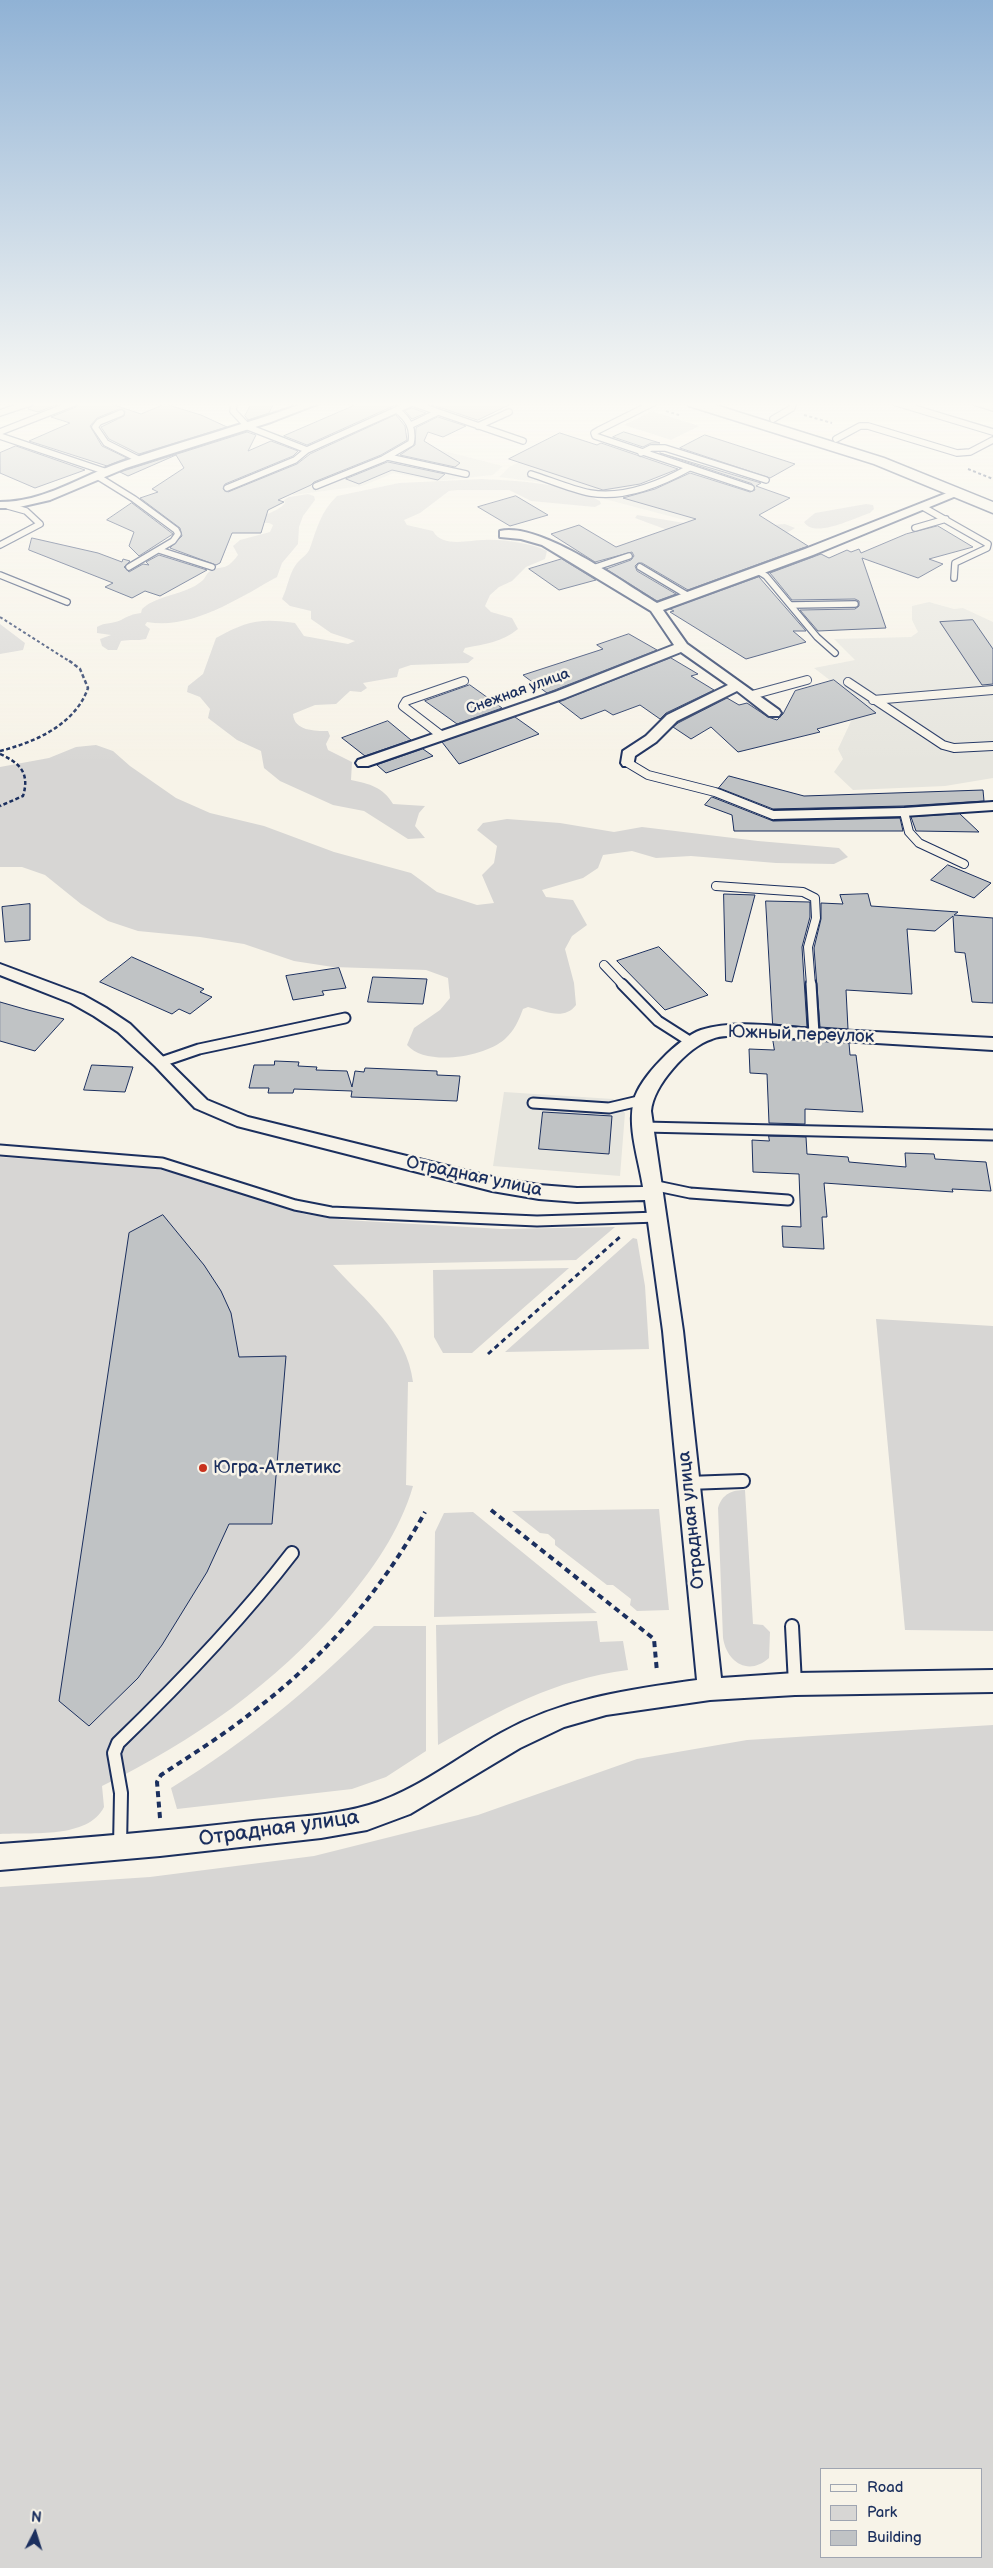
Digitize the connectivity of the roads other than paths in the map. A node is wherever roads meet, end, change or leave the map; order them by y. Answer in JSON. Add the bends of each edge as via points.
{"nodes":[{"id":1,"x":40,"y":523,"type":"edge"},
{"id":2,"x":166,"y":523,"type":"edge"},
{"id":3,"x":883,"y":523,"type":"edge"},
{"id":4,"x":932,"y":523,"type":"edge"},
{"id":5,"x":953,"y":523,"type":"edge"},
{"id":6,"x":914,"y":528,"type":"dead end"},
{"id":7,"x":504,"y":534,"type":"dead end"},
{"id":8,"x":0,"y":545,"type":"edge"},
{"id":9,"x":159,"y":550,"type":"junction"},
{"id":10,"x":629,"y":556,"type":"dead end"},
{"id":11,"x":128,"y":567,"type":"dead end"},
{"id":12,"x":212,"y":567,"type":"dead end"},
{"id":13,"x":640,"y":567,"type":"dead end"},
{"id":14,"x":590,"y":569,"type":"junction"},
{"id":15,"x":758,"y":571,"type":"junction"},
{"id":16,"x":0,"y":575,"type":"edge"},
{"id":17,"x":954,"y":578,"type":"dead end"},
{"id":18,"x":687,"y":595,"type":"junction"},
{"id":19,"x":67,"y":602,"type":"dead end"},
{"id":20,"x":855,"y":604,"type":"dead end"},
{"id":21,"x":792,"y":605,"type":"junction"},
{"id":22,"x":656,"y":608,"type":"junction"},
{"id":23,"x":682,"y":647,"type":"junction"},
{"id":24,"x":834,"y":653,"type":"dead end"},
{"id":25,"x":807,"y":680,"type":"dead end"},
{"id":26,"x":464,"y":681,"type":"dead end"},
{"id":27,"x":848,"y":682,"type":"dead end"},
{"id":28,"x":736,"y":684,"type":"junction"},
{"id":29,"x":993,"y":690,"type":"edge"},
{"id":30,"x":752,"y":695,"type":"junction"},
{"id":31,"x":873,"y":700,"type":"junction"},
{"id":32,"x":774,"y":713,"type":"dead end"},
{"id":33,"x":442,"y":736,"type":"junction"},
{"id":34,"x":993,"y":746,"type":"edge"},
{"id":35,"x":628,"y":763,"type":"joint"},
{"id":36,"x":363,"y":764,"type":"dead end"},
{"id":37,"x":993,"y":806,"type":"edge"},
{"id":38,"x":904,"y":812,"type":"junction"},
{"id":39,"x":773,"y":815,"type":"joint"},
{"id":40,"x":964,"y":864,"type":"dead end"},
{"id":41,"x":716,"y":886,"type":"dead end"},
{"id":42,"x":604,"y":965,"type":"dead end"},
{"id":43,"x":0,"y":969,"type":"edge"},
{"id":44,"x":346,"y":1018,"type":"dead end"},
{"id":45,"x":814,"y":1034,"type":"junction"},
{"id":46,"x":691,"y":1042,"type":"junction"},
{"id":47,"x":993,"y":1044,"type":"edge"},
{"id":48,"x":161,"y":1062,"type":"junction"},
{"id":49,"x":644,"y":1100,"type":"junction"},
{"id":50,"x":533,"y":1103,"type":"dead end"},
{"id":51,"x":644,"y":1127,"type":"junction"},
{"id":52,"x":993,"y":1135,"type":"edge"},
{"id":53,"x":0,"y":1150,"type":"edge"},
{"id":54,"x":653,"y":1189,"type":"junction"},
{"id":55,"x":788,"y":1200,"type":"dead end"},
{"id":56,"x":658,"y":1216,"type":"junction"},
{"id":57,"x":743,"y":1481,"type":"dead end"},
{"id":58,"x":688,"y":1483,"type":"junction"},
{"id":59,"x":292,"y":1553,"type":"dead end"},
{"id":60,"x":792,"y":1626,"type":"dead end"},
{"id":61,"x":993,"y":1681,"type":"edge"},
{"id":62,"x":795,"y":1684,"type":"junction"},
{"id":63,"x":710,"y":1689,"type":"junction"},
{"id":64,"x":120,"y":1848,"type":"junction"},
{"id":65,"x":0,"y":1856,"type":"edge"}],
"edges":[{"from":1,"to":8,"type":"lane"},
{"from":2,"to":9,"type":"lane","via":[[176,530],[176,538]]},
{"from":3,"to":15,"type":"street"},
{"from":4,"to":6,"type":"lane"},
{"from":5,"to":17,"type":"lane","via":[[989,546],[955,563]]},
{"from":7,"to":14,"type":"street","via":[[546,542]]},
{"from":9,"to":11,"type":"lane"},
{"from":9,"to":12,"type":"lane"},
{"from":10,"to":14,"type":"lane"},
{"from":13,"to":18,"type":"lane"},
{"from":14,"to":22,"type":"street"},
{"from":15,"to":18,"type":"street"},
{"from":15,"to":21,"type":"lane"},
{"from":16,"to":19,"type":"lane"},
{"from":18,"to":22,"type":"street"},
{"from":20,"to":21,"type":"lane"},
{"from":21,"to":24,"type":"lane"},
{"from":22,"to":23,"type":"street"},
{"from":23,"to":28,"type":"street"},
{"from":23,"to":33,"type":"street","name":"Снежная улица","via":[[560,695]]},
{"from":25,"to":30,"type":"lane"},
{"from":26,"to":33,"type":"lane","via":[[406,701],[403,706]]},
{"from":27,"to":31,"type":"lane"},
{"from":28,"to":30,"type":"street"},
{"from":28,"to":35,"type":"street","via":[[729,691],[672,718],[651,739],[628,754]]},
{"from":29,"to":31,"type":"lane"},
{"from":30,"to":32,"type":"street"},
{"from":31,"to":34,"type":"lane","via":[[943,746]]},
{"from":33,"to":36,"type":"street","name":"Снежная улица"},
{"from":35,"to":39,"type":"lane","via":[[647,775],[701,788]]},
{"from":37,"to":38,"type":"street"},
{"from":38,"to":39,"type":"street"},
{"from":38,"to":40,"type":"lane","via":[[909,831],[917,840]]},
{"from":41,"to":45,"type":"lane","via":[[804,892],[815,898],[816,918],[808,947]]},
{"from":42,"to":46,"type":"lane","via":[[658,1021]]},
{"from":43,"to":48,"type":"street","name":"Отрадная улица","via":[[77,999],[100,1012],[124,1028]]},
{"from":44,"to":48,"type":"lane","via":[[199,1049]]},
{"from":45,"to":46,"type":"street","name":"Южный переулок","via":[[724,1031]]},
{"from":45,"to":47,"type":"street","name":"Южный переулок"},
{"from":46,"to":49,"type":"street","name":"Южный переулок","via":[[654,1081]]},
{"from":48,"to":54,"type":"street","name":"Отрадная улица","via":[[201,1104],[243,1122],[492,1184],[539,1192],[577,1195]]},
{"from":49,"to":50,"type":"lane","via":[[609,1108]]},
{"from":49,"to":51,"type":"street","name":"Южный переулок"},
{"from":51,"to":52,"type":"lane"},
{"from":51,"to":54,"type":"street","name":"Южный переулок"},
{"from":53,"to":56,"type":"lane","via":[[162,1163],[331,1212],[537,1221]]},
{"from":54,"to":55,"type":"lane"},
{"from":54,"to":56,"type":"street","name":"Отрадная улица"},
{"from":56,"to":58,"type":"street","name":"Отрадная улица"},
{"from":57,"to":58,"type":"lane"},
{"from":58,"to":63,"type":"street","name":"Отрадная улица"},
{"from":59,"to":64,"type":"lane","via":[[254,1603],[192,1672],[118,1743],[114,1753],[121,1792]]},
{"from":60,"to":62,"type":"lane"},
{"from":61,"to":62,"type":"street","name":"Отрадная улица"},
{"from":62,"to":63,"type":"street","name":"Отрадная улица"},
{"from":63,"to":64,"type":"street","name":"Отрадная улица","via":[[606,1704],[559,1717],[511,1740],[400,1806],[367,1818]]},
{"from":64,"to":65,"type":"street","name":"Отрадная улица"}]}
